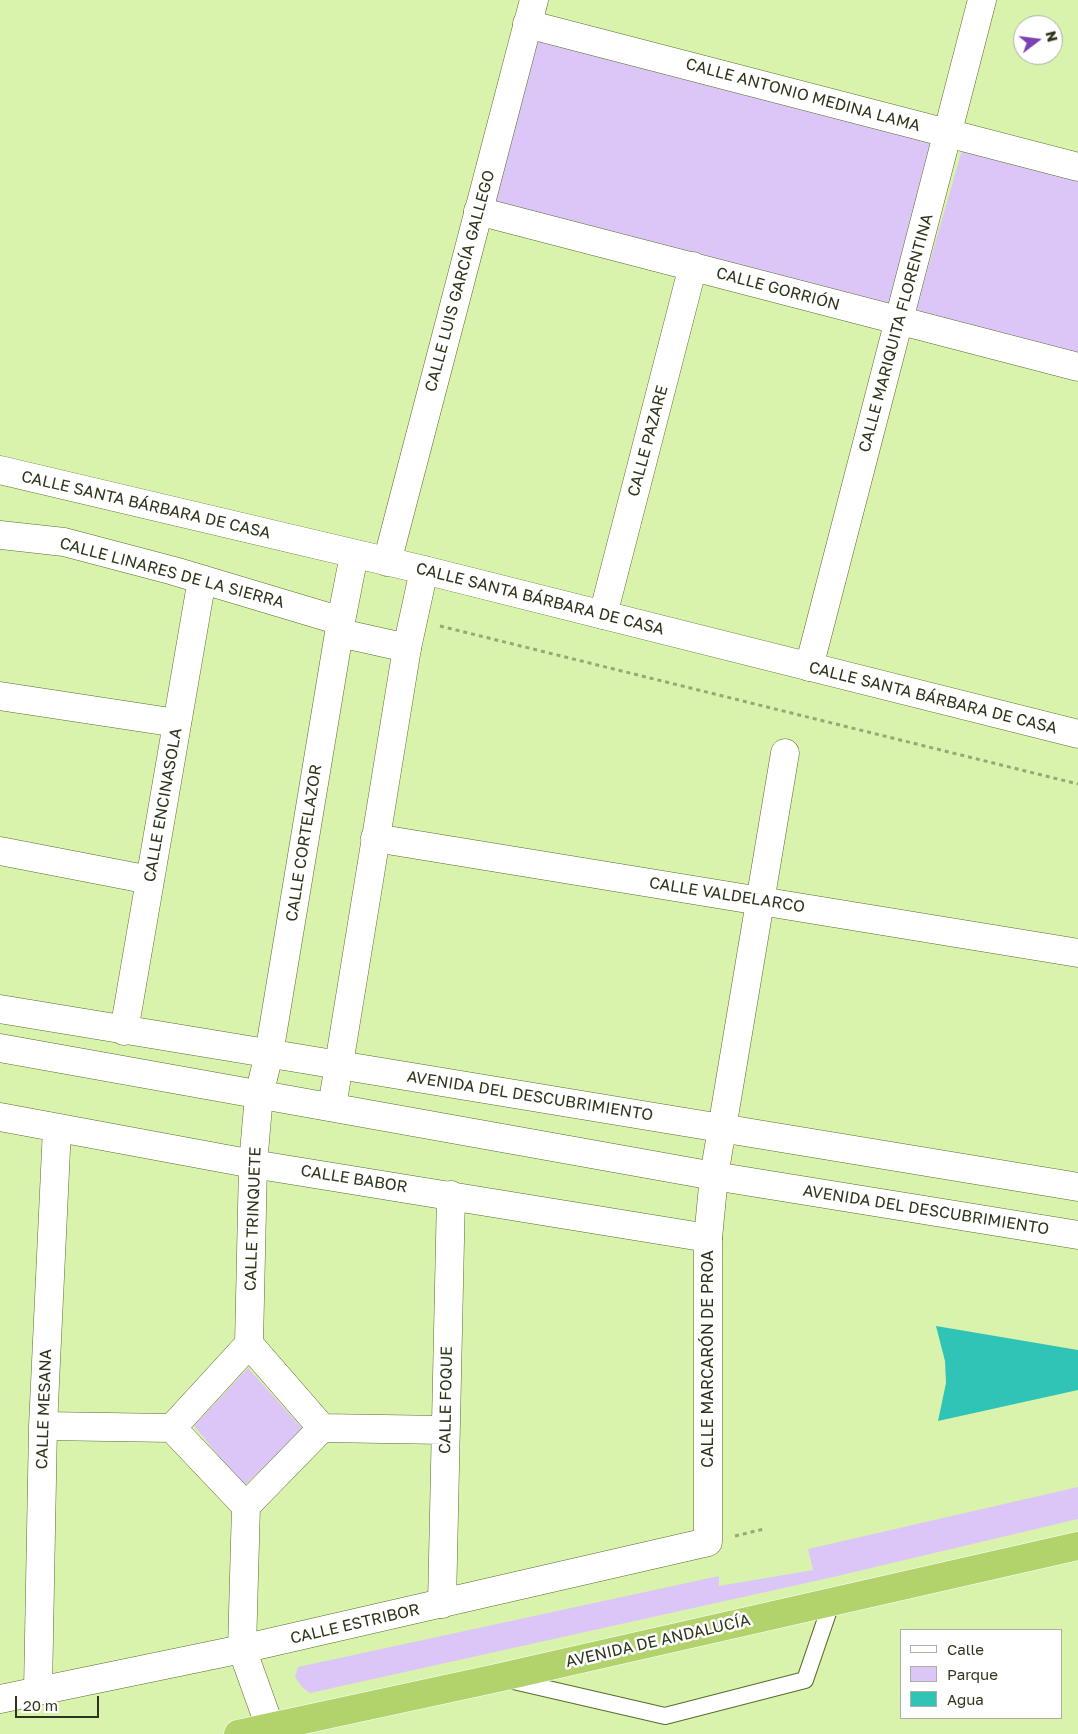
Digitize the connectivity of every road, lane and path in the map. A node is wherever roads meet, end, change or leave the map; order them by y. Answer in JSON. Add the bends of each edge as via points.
{"nodes":[{"id":1,"x":982,"y":0,"type":"edge"},
{"id":2,"x":530,"y":12,"type":"edge"},
{"id":3,"x":948,"y":133,"type":"junction"},
{"id":4,"x":1078,"y":167,"type":"edge"},
{"id":5,"x":478,"y":211,"type":"junction"},
{"id":6,"x":693,"y":266,"type":"junction"},
{"id":7,"x":899,"y":320,"type":"junction"},
{"id":8,"x":1078,"y":367,"type":"edge"},
{"id":9,"x":0,"y":470,"type":"edge"},
{"id":10,"x":0,"y":536,"type":"edge"},
{"id":11,"x":354,"y":555,"type":"junction"},
{"id":12,"x":387,"y":562,"type":"junction"},
{"id":13,"x":424,"y":570,"type":"junction"},
{"id":14,"x":202,"y":579,"type":"junction"},
{"id":15,"x":603,"y":615,"type":"junction"},
{"id":16,"x":413,"y":618,"type":"junction"},
{"id":17,"x":340,"y":627,"type":"junction"},
{"id":18,"x":407,"y":648,"type":"junction"},
{"id":19,"x":809,"y":667,"type":"junction"},
{"id":20,"x":0,"y":696,"type":"edge"},
{"id":21,"x":177,"y":723,"type":"junction"},
{"id":22,"x":1078,"y":734,"type":"edge"},
{"id":23,"x":785,"y":754,"type":"dead end"},
{"id":24,"x":1078,"y":784,"type":"edge"},
{"id":25,"x":375,"y":838,"type":"junction"},
{"id":26,"x":0,"y":851,"type":"edge"},
{"id":27,"x":150,"y":880,"type":"junction"},
{"id":28,"x":760,"y":900,"type":"junction"},
{"id":29,"x":1078,"y":953,"type":"edge"},
{"id":30,"x":0,"y":1009,"type":"edge"},
{"id":31,"x":124,"y":1031,"type":"junction"},
{"id":32,"x":0,"y":1048,"type":"edge"},
{"id":33,"x":269,"y":1054,"type":"junction"},
{"id":34,"x":337,"y":1066,"type":"junction"},
{"id":35,"x":259,"y":1095,"type":"junction"},
{"id":36,"x":332,"y":1107,"type":"junction"},
{"id":37,"x":0,"y":1117,"type":"edge"},
{"id":38,"x":723,"y":1127,"type":"junction"},
{"id":39,"x":57,"y":1128,"type":"junction"},
{"id":40,"x":254,"y":1164,"type":"junction"},
{"id":41,"x":714,"y":1176,"type":"junction"},
{"id":42,"x":1078,"y":1187,"type":"edge"},
{"id":43,"x":451,"y":1195,"type":"junction"},
{"id":44,"x":1078,"y":1235,"type":"edge"},
{"id":45,"x":708,"y":1238,"type":"junction"},
{"id":46,"x":249,"y":1344,"type":"junction"},
{"id":47,"x":43,"y":1426,"type":"junction"},
{"id":48,"x":172,"y":1428,"type":"junction"},
{"id":49,"x":322,"y":1428,"type":"junction"},
{"id":50,"x":445,"y":1430,"type":"junction"},
{"id":51,"x":246,"y":1506,"type":"junction"},
{"id":52,"x":708,"y":1542,"type":"joint"},
{"id":53,"x":1078,"y":1546,"type":"edge"},
{"id":54,"x":832,"y":1600,"type":"junction"},
{"id":55,"x":442,"y":1604,"type":"junction"},
{"id":56,"x":242,"y":1649,"type":"junction"},
{"id":57,"x":498,"y":1678,"type":"junction"},
{"id":58,"x":38,"y":1690,"type":"junction"},
{"id":59,"x":0,"y":1699,"type":"edge"},
{"id":60,"x":270,"y":1727,"type":"junction"},
{"id":61,"x":238,"y":1734,"type":"edge"}],
"edges":[{"from":1,"to":3,"type":"street","name":"CALLE MARIQUITA FLORENTINA"},
{"from":2,"to":3,"type":"street","name":"CALLE ANTONIO MEDINA LAMA"},
{"from":2,"to":5,"type":"street","name":"CALLE LUIS GARCÍA GALLEGO"},
{"from":3,"to":4,"type":"street","name":"CALLE ANTONIO MEDINA LAMA"},
{"from":3,"to":7,"type":"street","name":"CALLE MARIQUITA FLORENTINA"},
{"from":5,"to":6,"type":"street","name":"CALLE GORRIÓN"},
{"from":5,"to":12,"type":"street","name":"CALLE LUIS GARCÍA GALLEGO"},
{"from":6,"to":7,"type":"street","name":"CALLE GORRIÓN"},
{"from":6,"to":15,"type":"street","name":"CALLE PAZARE"},
{"from":7,"to":8,"type":"street","name":"CALLE GORRIÓN"},
{"from":7,"to":19,"type":"street","name":"CALLE MARIQUITA FLORENTINA"},
{"from":9,"to":11,"type":"street","name":"CALLE SANTA BÁRBARA DE CASA"},
{"from":10,"to":14,"type":"street","name":"CALLE LINARES DE LA SIERRA","via":[[64,542]]},
{"from":11,"to":12,"type":"street","name":"CALLE SANTA BÁRBARA DE CASA"},
{"from":11,"to":17,"type":"street","name":"CALLE CORTELAZOR"},
{"from":12,"to":13,"type":"street","name":"CALLE SANTA BÁRBARA DE CASA"},
{"from":13,"to":15,"type":"street","name":"CALLE SANTA BÁRBARA DE CASA"},
{"from":13,"to":16,"type":"street"},
{"from":14,"to":17,"type":"street","name":"CALLE LINARES DE LA SIERRA"},
{"from":14,"to":21,"type":"street","name":"CALLE ENCINASOLA"},
{"from":15,"to":19,"type":"street","name":"CALLE SANTA BÁRBARA DE CASA"},
{"from":16,"to":18,"type":"street"},
{"from":16,"to":24,"type":"path"},
{"from":17,"to":18,"type":"street"},
{"from":17,"to":33,"type":"street","name":"CALLE CORTELAZOR"},
{"from":18,"to":25,"type":"street"},
{"from":19,"to":22,"type":"street","name":"CALLE SANTA BÁRBARA DE CASA"},
{"from":20,"to":21,"type":"street"},
{"from":21,"to":27,"type":"street","name":"CALLE ENCINASOLA"},
{"from":23,"to":28,"type":"street"},
{"from":25,"to":28,"type":"street","name":"CALLE VALDELARCO"},
{"from":25,"to":34,"type":"street"},
{"from":26,"to":27,"type":"street"},
{"from":27,"to":31,"type":"street","name":"CALLE ENCINASOLA"},
{"from":28,"to":29,"type":"street","name":"CALLE VALDELARCO"},
{"from":28,"to":38,"type":"street"},
{"from":30,"to":31,"type":"street","name":"AVENIDA DEL DESCUBRIMIENTO"},
{"from":31,"to":33,"type":"street","name":"AVENIDA DEL DESCUBRIMIENTO"},
{"from":32,"to":35,"type":"street","name":"AVENIDA DEL DESCUBRIMIENTO"},
{"from":33,"to":34,"type":"street","name":"AVENIDA DEL DESCUBRIMIENTO"},
{"from":33,"to":35,"type":"street"},
{"from":34,"to":36,"type":"street"},
{"from":34,"to":38,"type":"street","name":"AVENIDA DEL DESCUBRIMIENTO"},
{"from":35,"to":36,"type":"street","name":"AVENIDA DEL DESCUBRIMIENTO"},
{"from":35,"to":40,"type":"street","name":"CALLE TRINQUETE"},
{"from":36,"to":41,"type":"street","name":"AVENIDA DEL DESCUBRIMIENTO"},
{"from":37,"to":39,"type":"street","name":"CALLE BABOR"},
{"from":38,"to":41,"type":"street"},
{"from":38,"to":42,"type":"street","name":"AVENIDA DEL DESCUBRIMIENTO"},
{"from":39,"to":40,"type":"street","name":"CALLE BABOR"},
{"from":39,"to":47,"type":"street","name":"CALLE MESANA"},
{"from":40,"to":43,"type":"street","name":"CALLE BABOR"},
{"from":40,"to":46,"type":"street","name":"CALLE TRINQUETE"},
{"from":41,"to":44,"type":"street","name":"AVENIDA DEL DESCUBRIMIENTO"},
{"from":41,"to":45,"type":"street","name":"CALLE MARCARÓN DE PROA"},
{"from":43,"to":45,"type":"street","name":"CALLE BABOR"},
{"from":43,"to":50,"type":"street","name":"CALLE FOQUE"},
{"from":45,"to":52,"type":"street","name":"CALLE MARCARÓN DE PROA"},
{"from":46,"to":48,"type":"street"},
{"from":46,"to":49,"type":"street"},
{"from":47,"to":48,"type":"street"},
{"from":47,"to":58,"type":"street","name":"CALLE MESANA"},
{"from":48,"to":51,"type":"street"},
{"from":49,"to":50,"type":"street"},
{"from":49,"to":51,"type":"street"},
{"from":50,"to":55,"type":"street","name":"CALLE FOQUE"},
{"from":51,"to":56,"type":"street"},
{"from":52,"to":55,"type":"street","name":"CALLE ESTRIBOR"},
{"from":53,"to":54,"type":"highway","name":"AVENIDA DE ANDALUCÍA"},
{"from":54,"to":57,"type":"highway","name":"AVENIDA DE ANDALUCÍA"},
{"from":54,"to":57,"type":"lane","via":[[805,1680],[666,1716]]},
{"from":55,"to":56,"type":"street","name":"CALLE ESTRIBOR"},
{"from":56,"to":58,"type":"street","name":"CALLE ESTRIBOR"},
{"from":56,"to":60,"type":"street"},
{"from":57,"to":60,"type":"highway","name":"AVENIDA DE ANDALUCÍA"},
{"from":58,"to":59,"type":"street","name":"CALLE ESTRIBOR"},
{"from":60,"to":61,"type":"highway","name":"AVENIDA DE ANDALUCÍA"}]}
